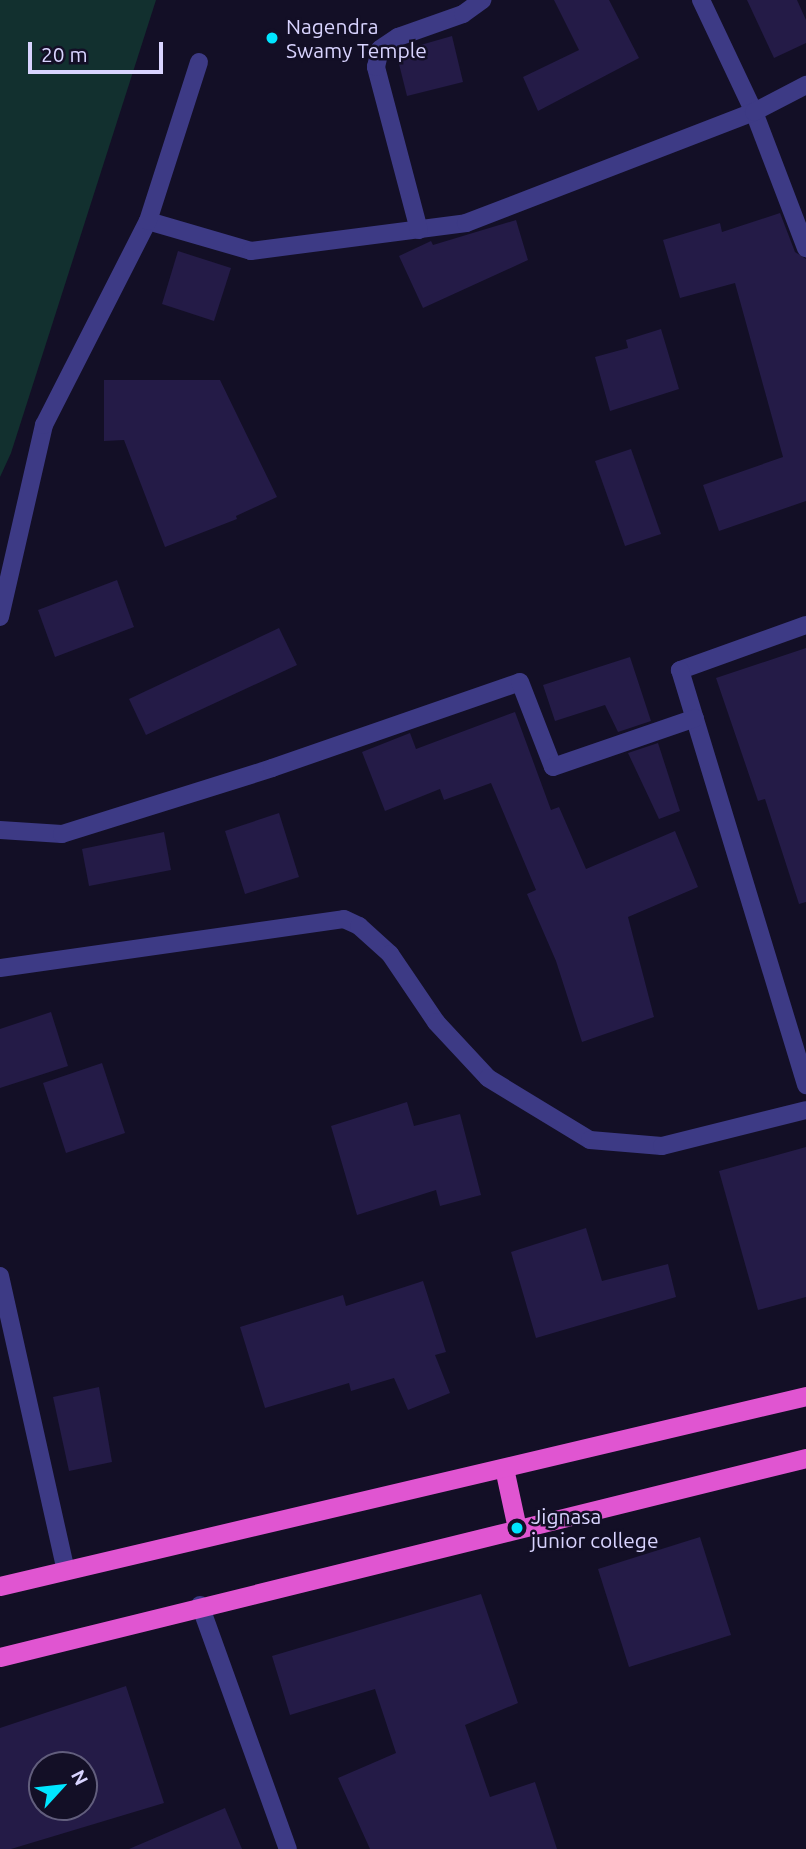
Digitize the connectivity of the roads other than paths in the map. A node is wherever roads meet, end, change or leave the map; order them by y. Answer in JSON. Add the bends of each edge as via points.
{"nodes":[{"id":1,"x":482,"y":0,"type":"edge"},
{"id":2,"x":701,"y":0,"type":"edge"},
{"id":3,"x":200,"y":62,"type":"dead end"},
{"id":4,"x":806,"y":85,"type":"edge"},
{"id":5,"x":754,"y":112,"type":"junction"},
{"id":6,"x":148,"y":221,"type":"junction"},
{"id":7,"x":419,"y":230,"type":"junction"},
{"id":8,"x":806,"y":248,"type":"edge"},
{"id":9,"x":0,"y":617,"type":"edge"},
{"id":10,"x":806,"y":625,"type":"edge"},
{"id":11,"x":695,"y":718,"type":"junction"},
{"id":12,"x":0,"y":830,"type":"edge"},
{"id":13,"x":0,"y":968,"type":"edge"},
{"id":14,"x":806,"y":1085,"type":"edge"},
{"id":15,"x":806,"y":1110,"type":"edge"},
{"id":16,"x":0,"y":1276,"type":"edge"},
{"id":17,"x":806,"y":1396,"type":"edge"},
{"id":18,"x":806,"y":1458,"type":"edge"},
{"id":19,"x":505,"y":1468,"type":"junction"},
{"id":20,"x":517,"y":1528,"type":"junction"},
{"id":21,"x":66,"y":1571,"type":"junction"},
{"id":22,"x":0,"y":1586,"type":"edge"},
{"id":23,"x":200,"y":1605,"type":"junction"},
{"id":24,"x":0,"y":1657,"type":"edge"},
{"id":25,"x":288,"y":1849,"type":"edge"}],
"edges":[{"from":1,"to":7,"type":"street","via":[[463,14],[398,37],[380,49],[376,67]]},
{"from":2,"to":5,"type":"street"},
{"from":3,"to":6,"type":"street"},
{"from":4,"to":5,"type":"street"},
{"from":5,"to":7,"type":"street","via":[[466,223]]},
{"from":5,"to":8,"type":"street"},
{"from":6,"to":7,"type":"street","via":[[251,251]]},
{"from":6,"to":9,"type":"street","via":[[44,425]]},
{"from":10,"to":11,"type":"street","via":[[680,670]]},
{"from":11,"to":12,"type":"street","via":[[553,767],[520,682],[272,768],[62,834]]},
{"from":11,"to":14,"type":"street"},
{"from":13,"to":15,"type":"street","via":[[344,919],[359,926],[390,954],[436,1022],[488,1078],[590,1140],[663,1146]]},
{"from":16,"to":21,"type":"street"},
{"from":17,"to":19,"type":"highway"},
{"from":18,"to":20,"type":"highway"},
{"from":19,"to":20,"type":"highway"},
{"from":19,"to":21,"type":"highway"},
{"from":20,"to":23,"type":"highway"},
{"from":21,"to":22,"type":"highway"},
{"from":23,"to":24,"type":"highway"},
{"from":23,"to":25,"type":"street"}]}
